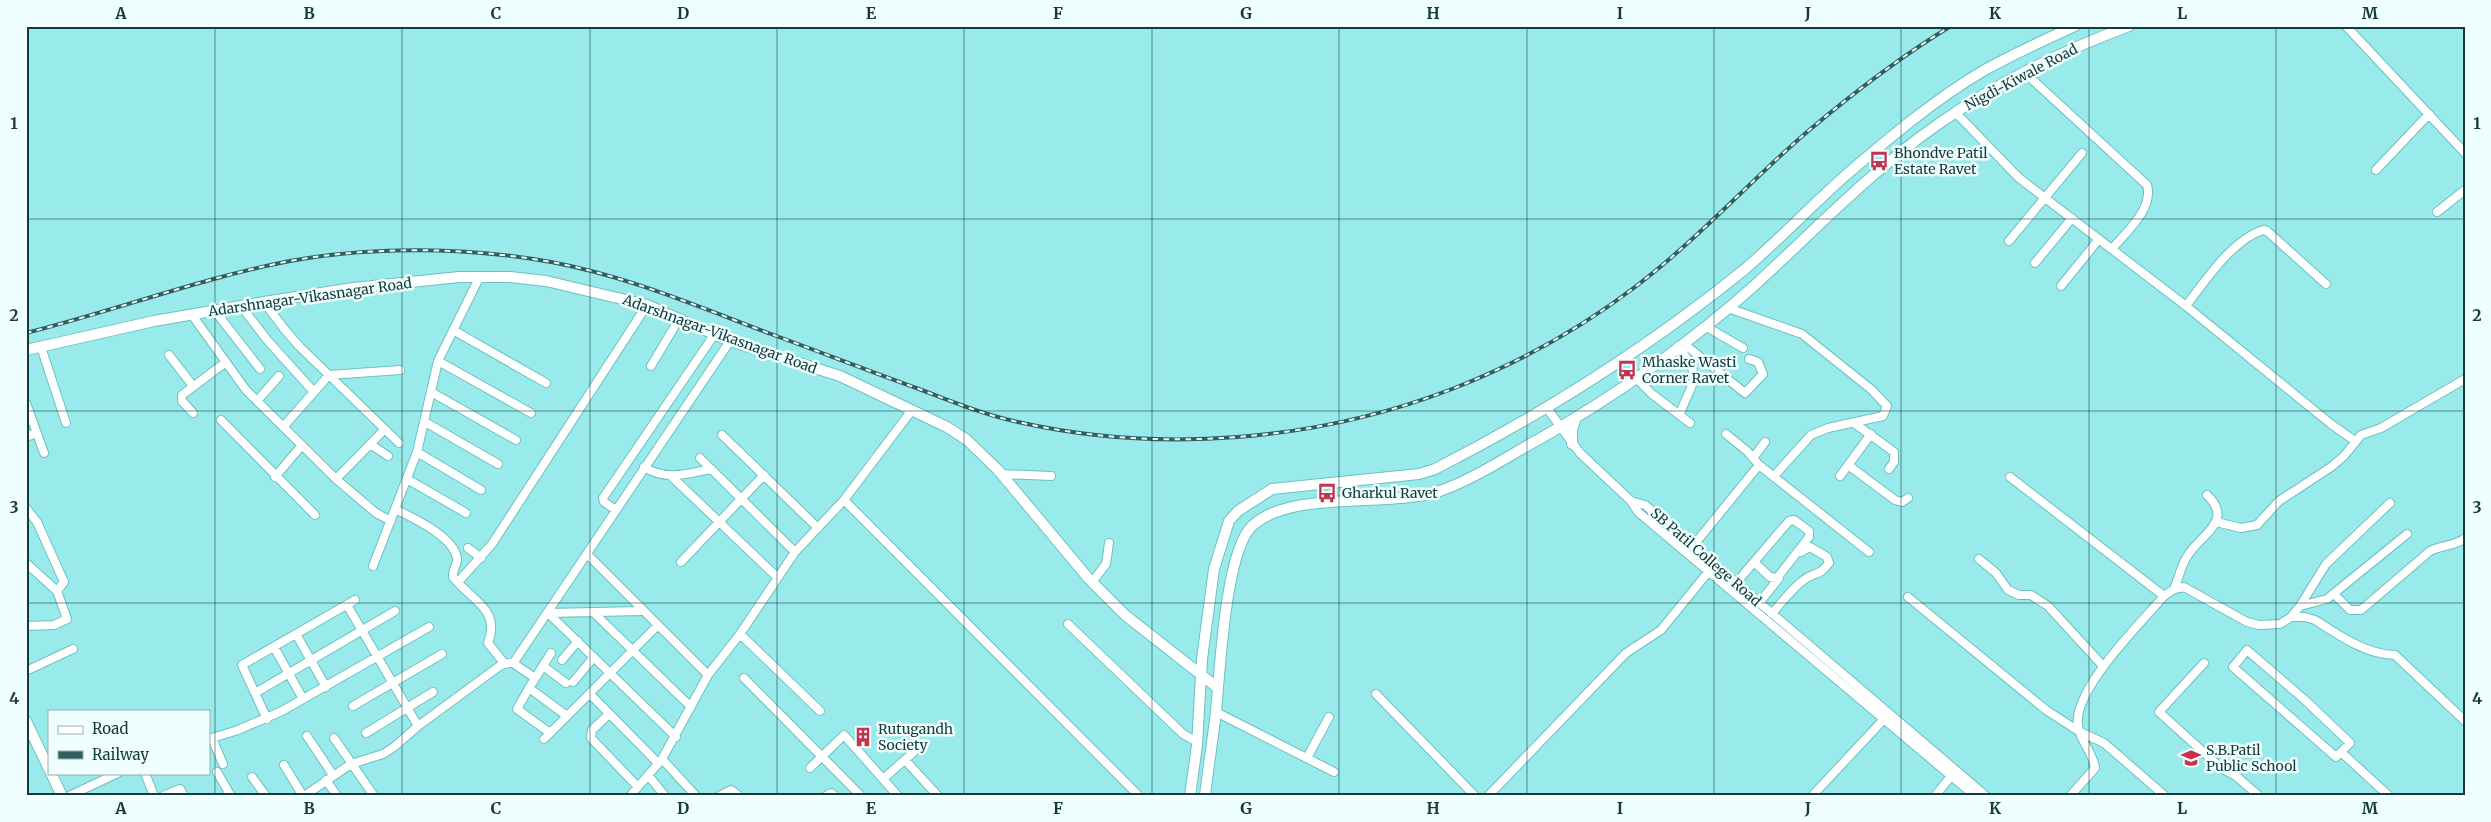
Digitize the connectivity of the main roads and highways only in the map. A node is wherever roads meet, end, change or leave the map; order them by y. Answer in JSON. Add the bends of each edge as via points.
{"nodes":[{"id":1,"x":2075,"y":26,"type":"edge"},
{"id":2,"x":2129,"y":26,"type":"edge"},
{"id":3,"x":26,"y":350,"type":"edge"},
{"id":4,"x":1576,"y":418,"type":"junction"},
{"id":5,"x":1572,"y":444,"type":"road end"},
{"id":6,"x":1201,"y":676,"type":"junction"},
{"id":7,"x":1218,"y":688,"type":"junction"},
{"id":8,"x":26,"y":720,"type":"edge"},
{"id":9,"x":48,"y":767,"type":"edge"},
{"id":10,"x":51,"y":774,"type":"edge"},
{"id":11,"x":62,"y":796,"type":"edge"},
{"id":12,"x":1190,"y":796,"type":"edge"},
{"id":13,"x":1205,"y":796,"type":"edge"}],
"edges":[{"from":1,"to":6,"type":"main road","name":"Nigdi-Kiwale Road","via":[[1982,72],[1924,111],[1844,177],[1773,245],[1676,323],[1588,384],[1435,469],[1418,474],[1272,489],[1238,511],[1226,528],[1214,569]]},
{"from":2,"to":4,"type":"main road","name":"Nigdi-Kiwale Road","via":[[2077,47],[1979,96],[1955,112],[1894,158],[1706,326]]},
{"from":3,"to":6,"type":"main road","name":"Adarshnagar-Vikasnagar Road","via":[[264,302],[480,276],[546,281],[647,305],[730,341],[840,376],[947,427],[967,440],[1002,474],[1092,582],[1142,630]]},
{"from":4,"to":5,"type":"main road"},
{"from":4,"to":7,"type":"main road","name":"Nigdi-Kiwale Road","via":[[1481,472],[1436,492],[1297,506],[1263,518],[1250,528],[1239,550],[1225,621]]},
{"from":6,"to":7,"type":"main road","name":"Adarshnagar-Vikasnagar Road"},
{"from":6,"to":12,"type":"main road"},
{"from":7,"to":13,"type":"main road","name":"Nigdi-Kiwale Road"},
{"from":8,"to":9,"type":"main road"},
{"from":10,"to":11,"type":"main road"}]}
